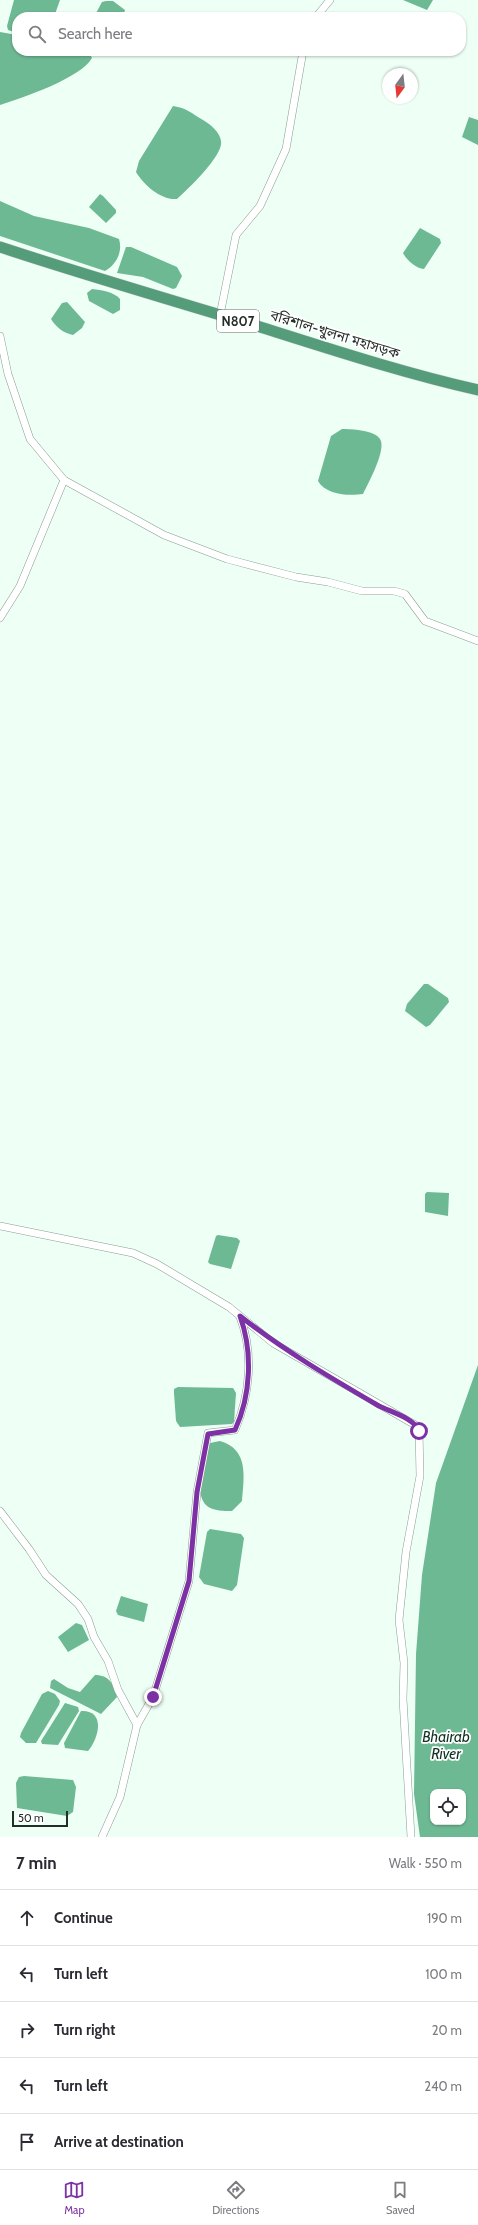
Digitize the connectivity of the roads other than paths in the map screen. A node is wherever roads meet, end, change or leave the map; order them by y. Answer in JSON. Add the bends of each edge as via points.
{"nodes":[{"id":1,"x":330,"y":0,"type":"edge"},
{"id":2,"x":320,"y":12,"type":"edge"},
{"id":3,"x":302,"y":56,"type":"edge"},
{"id":4,"x":0,"y":248,"type":"edge"},
{"id":5,"x":220,"y":315,"type":"junction"},
{"id":6,"x":0,"y":336,"type":"edge"},
{"id":7,"x":478,"y":390,"type":"edge"},
{"id":8,"x":64,"y":480,"type":"junction"},
{"id":9,"x":0,"y":618,"type":"edge"},
{"id":10,"x":478,"y":641,"type":"edge"},
{"id":11,"x":0,"y":1226,"type":"edge"},
{"id":12,"x":240,"y":1316,"type":"junction"},
{"id":13,"x":0,"y":1511,"type":"edge"},
{"id":14,"x":137,"y":1725,"type":"junction"},
{"id":15,"x":102,"y":1837,"type":"edge"},
{"id":16,"x":411,"y":1837,"type":"edge"}],
"edges":[{"from":1,"to":2,"type":"street"},
{"from":3,"to":5,"type":"street","via":[[286,149],[260,206],[236,235]]},
{"from":4,"to":5,"type":"highway","name":"বরিশাল-খুলনা মহাসড়ক","number":"N807"},
{"from":5,"to":7,"type":"highway","name":"বরিশাল-খুলনা মহাসড়ক","number":"N807"},
{"from":6,"to":8,"type":"street","via":[[8,374],[30,439]]},
{"from":8,"to":9,"type":"street","via":[[20,586]]},
{"from":8,"to":10,"type":"street","via":[[164,535],[227,559],[362,591],[394,591],[405,594],[426,620]]},
{"from":11,"to":12,"type":"street","via":[[133,1253],[185,1280]]},
{"from":12,"to":14,"type":"street","via":[[246,1333],[249,1358],[241,1418],[235,1430],[208,1434],[197,1492],[189,1581],[153,1697]]},
{"from":12,"to":16,"type":"street","via":[[273,1342],[380,1406],[415,1423],[419,1431],[420,1476],[406,1552],[399,1620],[404,1663],[403,1699]]},
{"from":13,"to":14,"type":"street","via":[[46,1575],[78,1604],[88,1619],[94,1637],[108,1661],[118,1690]]},
{"from":14,"to":15,"type":"street","via":[[120,1797]]}]}
